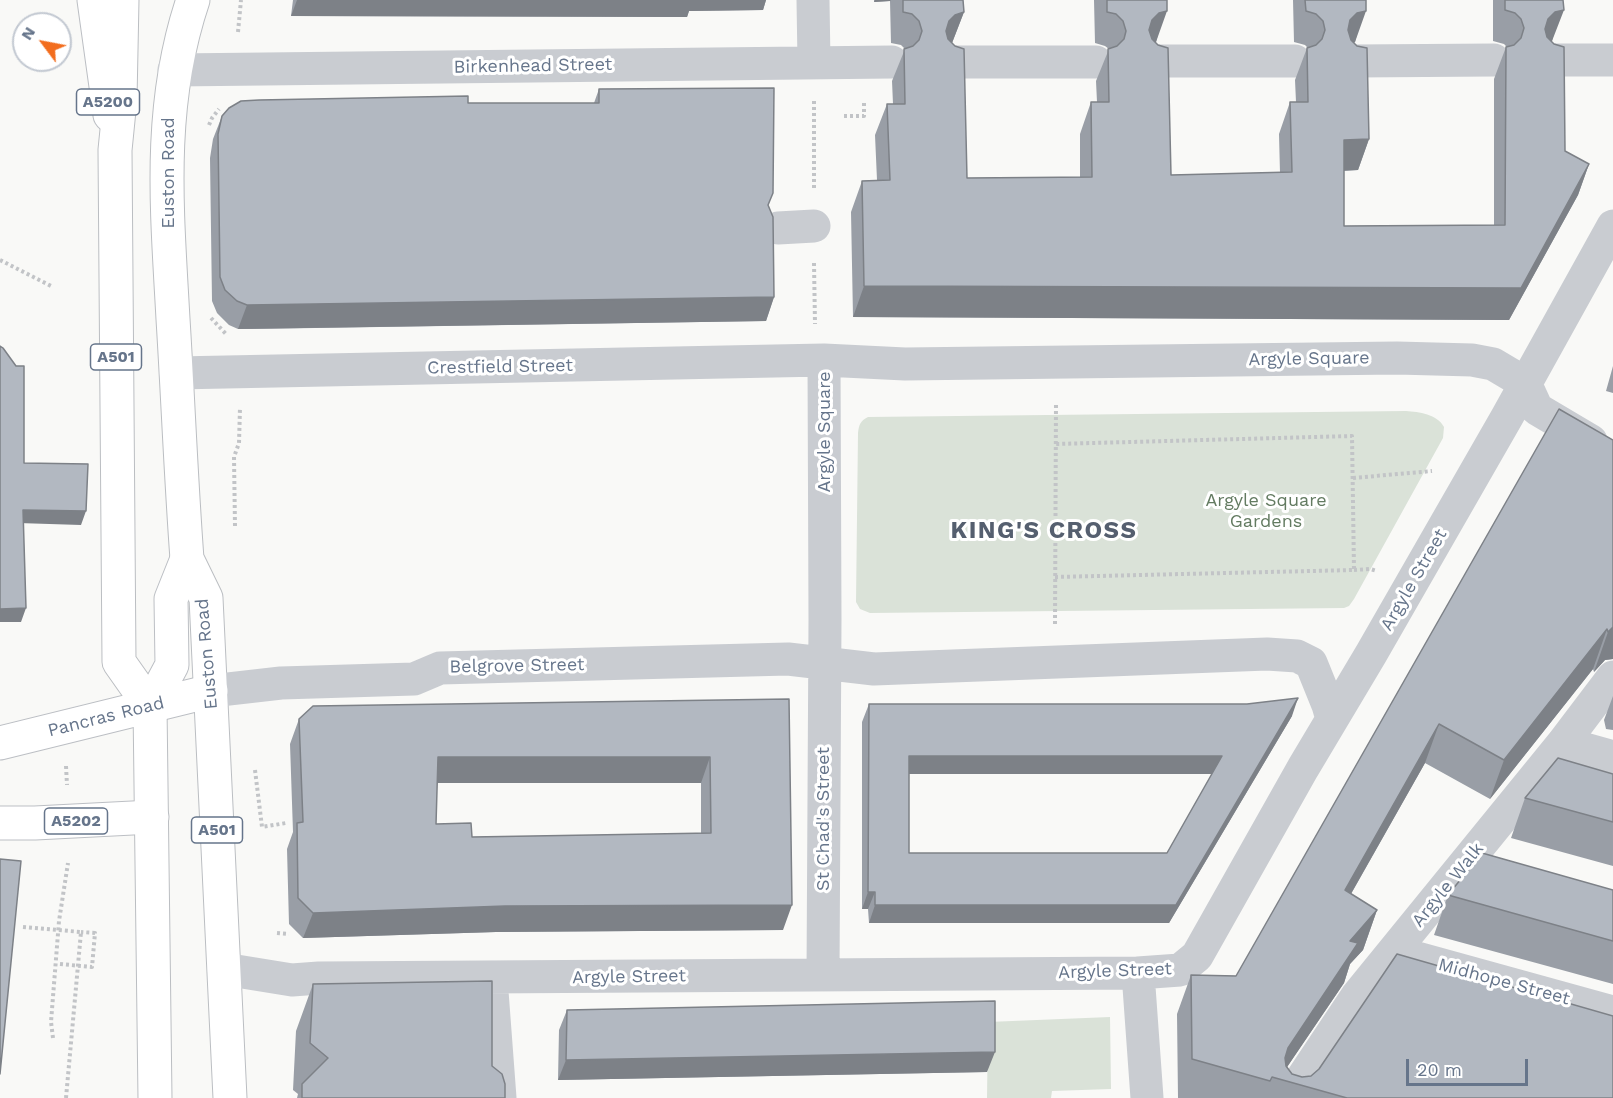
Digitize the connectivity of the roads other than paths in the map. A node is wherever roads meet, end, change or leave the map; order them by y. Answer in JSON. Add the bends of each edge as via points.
{"nodes":[{"id":1,"x":94,"y":0,"type":"edge"},
{"id":2,"x":122,"y":0,"type":"edge"},
{"id":3,"x":193,"y":0,"type":"edge"},
{"id":4,"x":813,"y":0,"type":"edge"},
{"id":5,"x":1494,"y":60,"type":"dead end"},
{"id":6,"x":1552,"y":60,"type":"edge"},
{"id":7,"x":1613,"y":60,"type":"edge"},
{"id":8,"x":1156,"y":61,"type":"edge"},
{"id":9,"x":1295,"y":61,"type":"dead end"},
{"id":10,"x":1355,"y":61,"type":"edge"},
{"id":11,"x":814,"y":62,"type":"junction"},
{"id":12,"x":892,"y":62,"type":"dead end"},
{"id":13,"x":953,"y":62,"type":"edge"},
{"id":14,"x":1096,"y":62,"type":"dead end"},
{"id":15,"x":174,"y":70,"type":"junction"},
{"id":16,"x":115,"y":150,"type":"junction"},
{"id":17,"x":814,"y":226,"type":"dead end"},
{"id":18,"x":1613,"y":226,"type":"edge"},
{"id":19,"x":778,"y":228,"type":"dead end"},
{"id":20,"x":824,"y":360,"type":"junction"},
{"id":21,"x":176,"y":373,"type":"junction"},
{"id":22,"x":1526,"y":383,"type":"junction"},
{"id":23,"x":1609,"y":457,"type":"edge"},
{"id":24,"x":187,"y":559,"type":"junction"},
{"id":25,"x":825,"y":664,"type":"junction"},
{"id":26,"x":1613,"y":677,"type":"edge"},
{"id":27,"x":212,"y":691,"type":"junction"},
{"id":28,"x":150,"y":706,"type":"junction"},
{"id":29,"x":1332,"y":719,"type":"junction"},
{"id":30,"x":0,"y":743,"type":"edge"},
{"id":31,"x":1563,"y":743,"type":"junction"},
{"id":32,"x":1613,"y":757,"type":"edge"},
{"id":33,"x":152,"y":817,"type":"junction"},
{"id":34,"x":0,"y":823,"type":"edge"},
{"id":35,"x":1395,"y":952,"type":"junction"},
{"id":36,"x":224,"y":969,"type":"junction"},
{"id":37,"x":1138,"y":973,"type":"junction"},
{"id":38,"x":823,"y":975,"type":"junction"},
{"id":39,"x":491,"y":978,"type":"junction"},
{"id":40,"x":1613,"y":1012,"type":"edge"},
{"id":41,"x":155,"y":1098,"type":"edge"},
{"id":42,"x":230,"y":1098,"type":"edge"},
{"id":43,"x":500,"y":1098,"type":"edge"},
{"id":44,"x":1147,"y":1098,"type":"edge"},
{"id":45,"x":1289,"y":1098,"type":"edge"}],
"edges":[{"from":1,"to":16,"type":"main road","number":"A5200"},
{"from":2,"to":16,"type":"main road","number":"A501"},
{"from":3,"to":15,"type":"main road","number":"A501"},
{"from":4,"to":11,"type":"street"},
{"from":5,"to":10,"type":"street"},
{"from":6,"to":7,"type":"street"},
{"from":8,"to":9,"type":"street"},
{"from":11,"to":12,"type":"street","name":"Birkenhead Street"},
{"from":11,"to":15,"type":"street","name":"Birkenhead Street"},
{"from":13,"to":14,"type":"street"},
{"from":15,"to":21,"type":"main road","name":"Euston Road","number":"A501","via":[[168,110],[166,183]]},
{"from":16,"to":28,"type":"main road","number":"A501","via":[[119,662]]},
{"from":17,"to":19,"type":"street"},
{"from":18,"to":22,"type":"street","name":"Argyle Street"},
{"from":20,"to":21,"type":"street","name":"Crestfield Street"},
{"from":20,"to":22,"type":"street","name":"Argyle Square","via":[[905,364],[1472,360],[1493,364]]},
{"from":20,"to":25,"type":"street","name":"Argyle Square"},
{"from":21,"to":24,"type":"main road","name":"Euston Road","number":"A501"},
{"from":22,"to":23,"type":"street","via":[[1537,409],[1571,430],[1584,450]]},
{"from":22,"to":29,"type":"street","name":"Argyle Street"},
{"from":24,"to":27,"type":"main road","name":"Euston Road","number":"A501","via":[[206,598]]},
{"from":24,"to":28,"type":"main road","number":"A501","via":[[171,599],[172,665]]},
{"from":25,"to":27,"type":"street","name":"Belgrove Street","via":[[788,659],[440,668],[414,679],[280,683]]},
{"from":25,"to":29,"type":"street","via":[[874,669],[1297,656],[1311,663]]},
{"from":25,"to":38,"type":"street","name":"St Chad's Street"},
{"from":26,"to":31,"type":"street","name":"Argyle Walk"},
{"from":27,"to":28,"type":"main road","name":"Pancras Road"},
{"from":27,"to":36,"type":"main road","name":"Euston Road","number":"A501"},
{"from":28,"to":30,"type":"main road","name":"Pancras Road"},
{"from":28,"to":33,"type":"main road","number":"A501"},
{"from":29,"to":37,"type":"street","name":"Argyle Street","via":[[1197,956],[1180,970]]},
{"from":31,"to":32,"type":"street"},
{"from":31,"to":35,"type":"street","name":"Argyle Walk"},
{"from":33,"to":34,"type":"main road","number":"A5202"},
{"from":33,"to":41,"type":"main road","number":"A501"},
{"from":35,"to":40,"type":"street","name":"Midhope Street"},
{"from":35,"to":45,"type":"street","name":"Argyle Walk","via":[[1358,996]]},
{"from":36,"to":39,"type":"street","name":"Argyle Street","via":[[292,980]]},
{"from":36,"to":42,"type":"main road","name":"Euston Road","number":"A501"},
{"from":37,"to":38,"type":"street","name":"Argyle Street"},
{"from":37,"to":44,"type":"street"},
{"from":38,"to":39,"type":"street","name":"Argyle Street"},
{"from":39,"to":43,"type":"street"}]}
